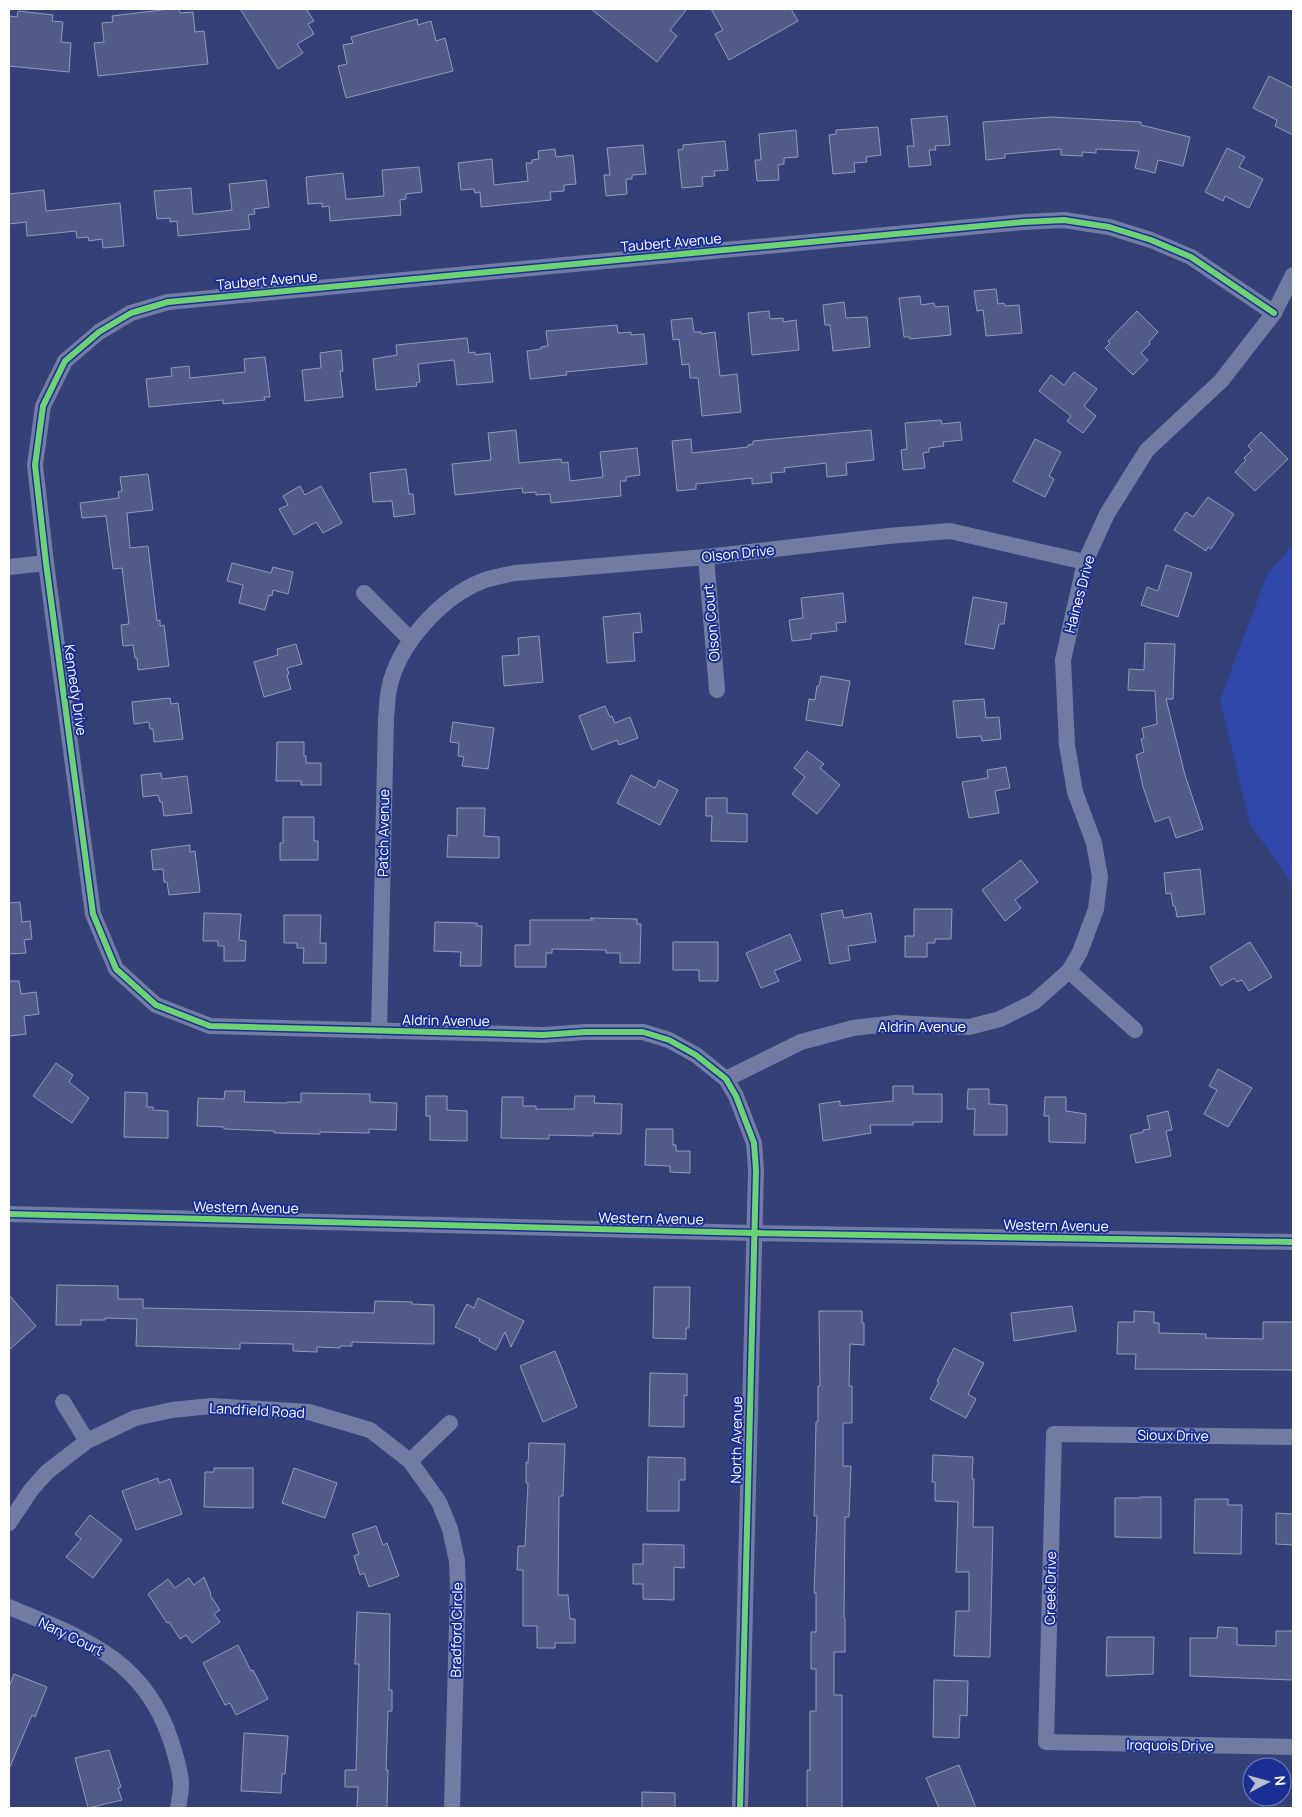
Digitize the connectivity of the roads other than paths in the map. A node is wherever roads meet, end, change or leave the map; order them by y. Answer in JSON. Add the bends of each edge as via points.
{"nodes":[{"id":1,"x":1293,"y":275,"type":"edge"},
{"id":2,"x":1274,"y":313,"type":"junction"},
{"id":3,"x":65,"y":361,"type":"joint"},
{"id":4,"x":706,"y":557,"type":"junction"},
{"id":5,"x":1085,"y":562,"type":"junction"},
{"id":6,"x":46,"y":563,"type":"junction"},
{"id":7,"x":9,"y":567,"type":"edge"},
{"id":8,"x":364,"y":593,"type":"dead end"},
{"id":9,"x":411,"y":640,"type":"junction"},
{"id":10,"x":717,"y":690,"type":"dead end"},
{"id":11,"x":1069,"y":971,"type":"junction"},
{"id":12,"x":156,"y":1005,"type":"joint"},
{"id":13,"x":1135,"y":1030,"type":"dead end"},
{"id":14,"x":379,"y":1031,"type":"junction"},
{"id":15,"x":726,"y":1079,"type":"junction"},
{"id":16,"x":9,"y":1214,"type":"edge"},
{"id":17,"x":754,"y":1233,"type":"junction"},
{"id":18,"x":1293,"y":1242,"type":"edge"},
{"id":19,"x":63,"y":1402,"type":"dead end"},
{"id":20,"x":450,"y":1423,"type":"dead end"},
{"id":21,"x":1054,"y":1434,"type":"joint"},
{"id":22,"x":1293,"y":1437,"type":"edge"},
{"id":23,"x":87,"y":1441,"type":"junction"},
{"id":24,"x":411,"y":1463,"type":"junction"},
{"id":25,"x":9,"y":1523,"type":"edge"},
{"id":26,"x":9,"y":1608,"type":"edge"},
{"id":27,"x":1046,"y":1742,"type":"joint"},
{"id":28,"x":1293,"y":1747,"type":"edge"},
{"id":29,"x":178,"y":1808,"type":"edge"},
{"id":30,"x":452,"y":1808,"type":"edge"},
{"id":31,"x":740,"y":1808,"type":"edge"}],
"edges":[{"from":1,"to":2,"type":"street","name":"Haines Drive"},
{"from":2,"to":3,"type":"street","name":"Taubert Avenue","via":[[1191,257],[1108,226],[1064,220],[168,302],[131,313],[99,332]]},
{"from":2,"to":5,"type":"street","name":"Haines Drive","via":[[1222,381],[1147,450],[1108,514]]},
{"from":3,"to":6,"type":"street","name":"Kennedy Drive","via":[[44,406],[35,465]]},
{"from":4,"to":5,"type":"street","name":"Olson Drive","via":[[950,532]]},
{"from":4,"to":9,"type":"street","name":"Olson Drive","via":[[514,573],[484,580],[433,614]]},
{"from":4,"to":10,"type":"street","name":"Olson Court"},
{"from":5,"to":11,"type":"street","name":"Haines Drive","via":[[1063,660],[1067,745],[1076,792],[1094,843],[1100,877],[1096,909]]},
{"from":6,"to":7,"type":"street"},
{"from":6,"to":12,"type":"street","name":"Kennedy Drive","via":[[93,914],[116,968]]},
{"from":8,"to":9,"type":"street"},
{"from":9,"to":14,"type":"street","name":"Patch Avenue","via":[[389,688],[386,720]]},
{"from":11,"to":13,"type":"street"},
{"from":11,"to":15,"type":"street","name":"Aldrin Avenue","via":[[1034,1002],[1000,1019],[969,1027],[896,1023],[853,1028],[801,1042]]},
{"from":12,"to":14,"type":"street","name":"Aldrin Avenue","via":[[210,1026]]},
{"from":14,"to":15,"type":"street","name":"Aldrin Avenue","via":[[543,1035],[644,1032],[690,1051]]},
{"from":15,"to":17,"type":"street","name":"North Avenue","via":[[754,1143]]},
{"from":16,"to":17,"type":"street","name":"Western Avenue"},
{"from":17,"to":18,"type":"street","name":"Western Avenue"},
{"from":17,"to":31,"type":"street","name":"North Avenue"},
{"from":19,"to":23,"type":"street"},
{"from":20,"to":24,"type":"street"},
{"from":21,"to":22,"type":"street","name":"Sioux Drive"},
{"from":21,"to":27,"type":"street","name":"Creek Drive"},
{"from":23,"to":24,"type":"street","name":"Landfield Road","via":[[135,1418],[172,1410],[211,1406],[309,1412],[370,1430]]},
{"from":23,"to":25,"type":"street","name":"Landfield Road","via":[[48,1472],[31,1490]]},
{"from":24,"to":30,"type":"street","name":"Bradford Circle","via":[[439,1502],[457,1560]]},
{"from":26,"to":29,"type":"street","name":"Nary Court","via":[[77,1636],[131,1672],[165,1722],[181,1786]]},
{"from":27,"to":28,"type":"street","name":"Iroquois Drive"}]}
